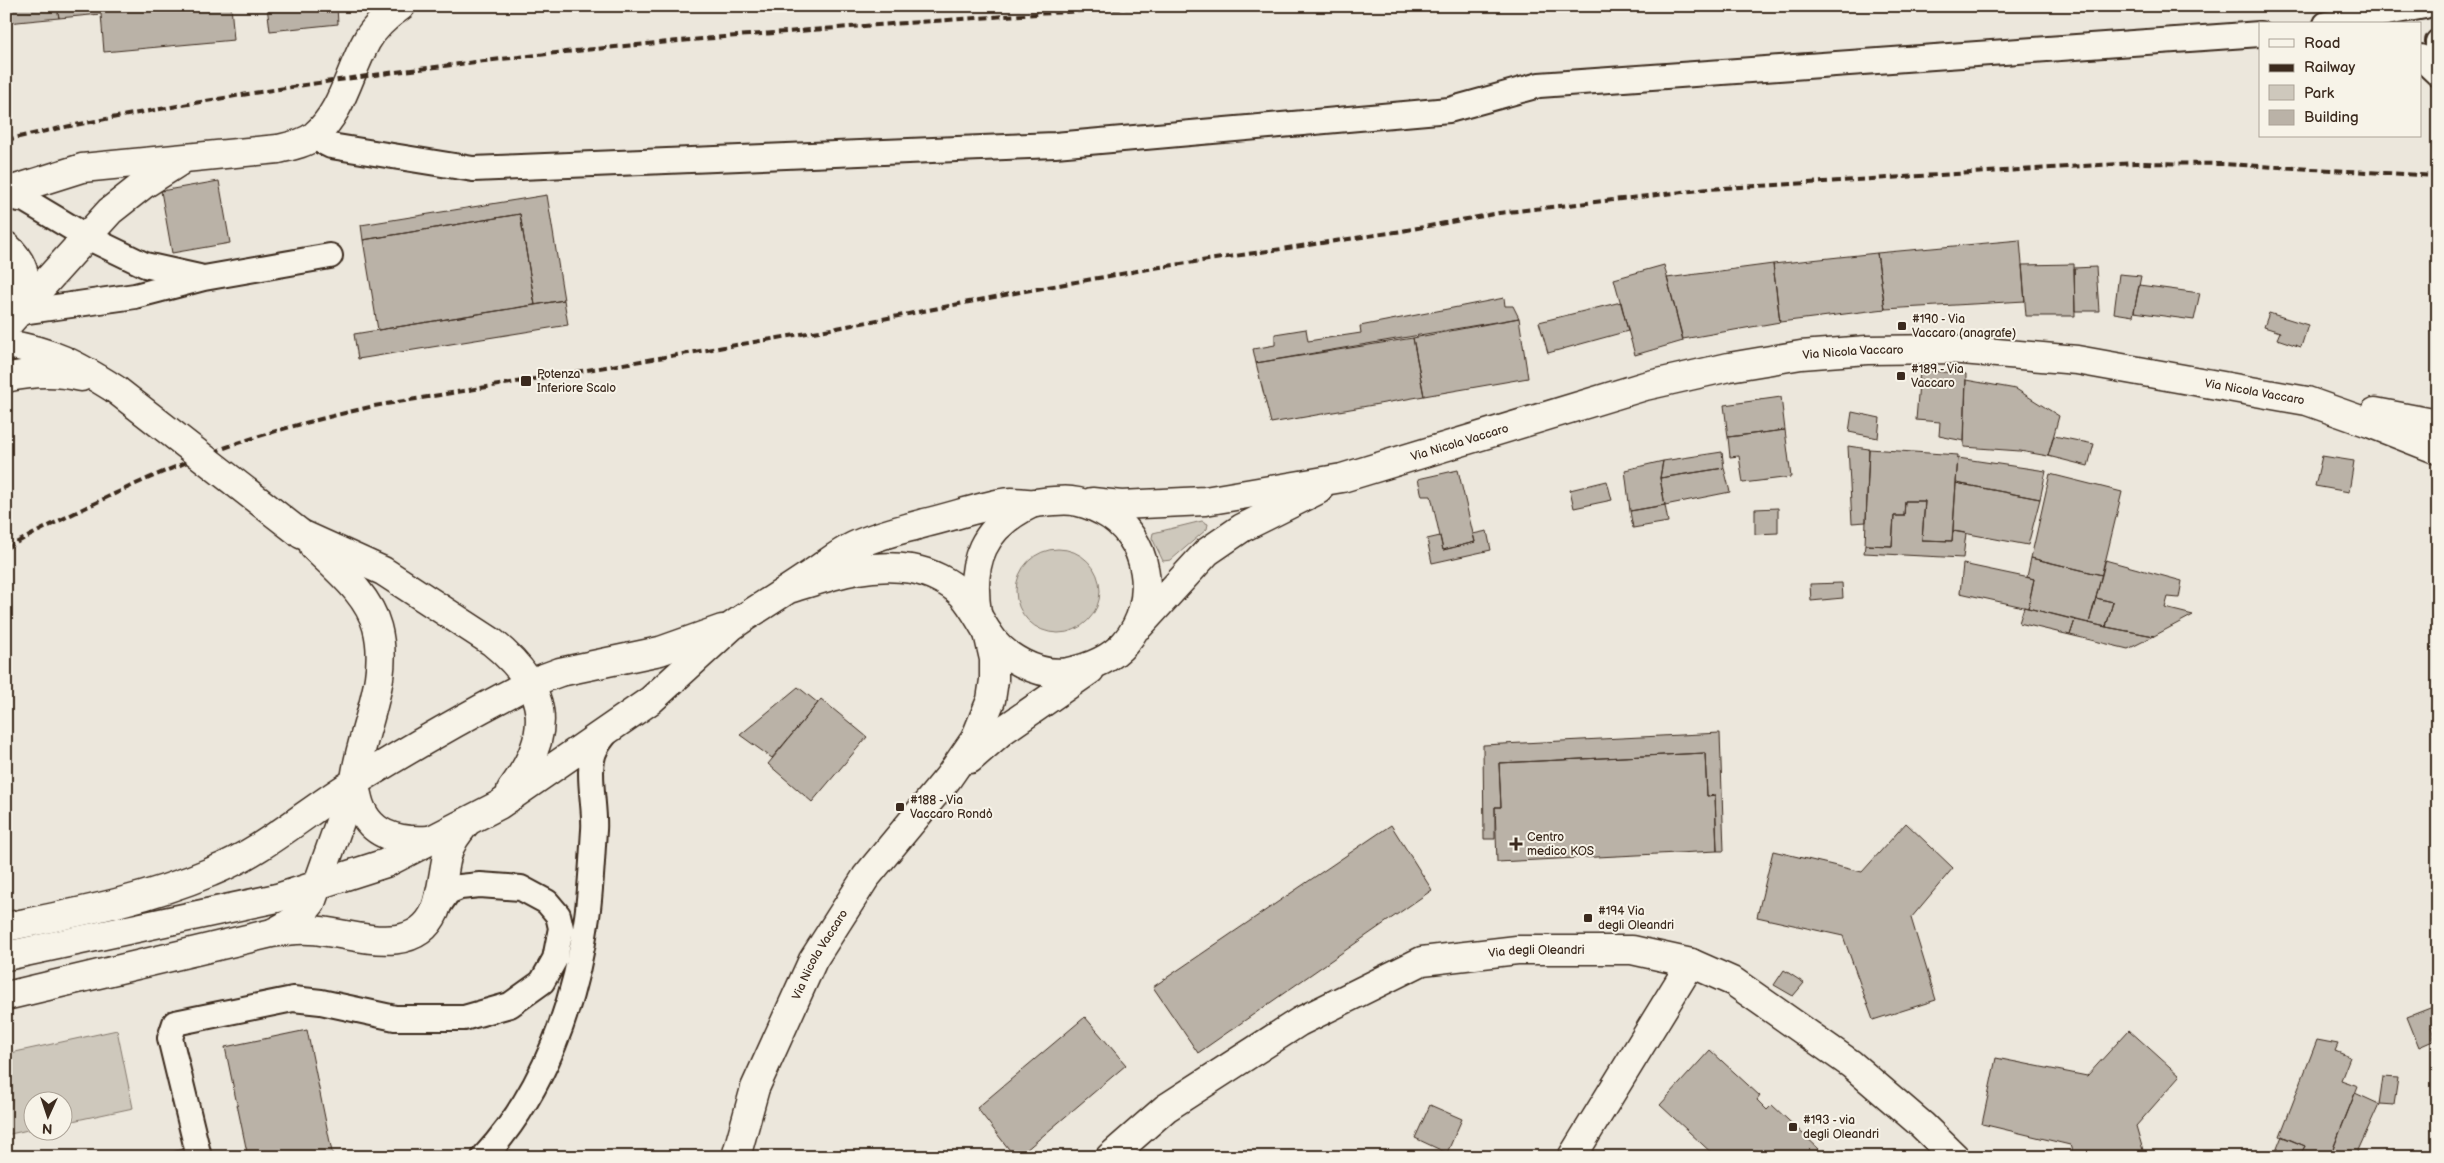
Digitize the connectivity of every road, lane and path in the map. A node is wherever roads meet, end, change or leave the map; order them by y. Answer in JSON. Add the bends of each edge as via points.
{"nodes":[{"id":1,"x":400,"y":6,"type":"edge"},
{"id":2,"x":2425,"y":6,"type":"edge"},
{"id":3,"x":2337,"y":22,"type":"edge"},
{"id":4,"x":2259,"y":34,"type":"edge"},
{"id":5,"x":2438,"y":42,"type":"edge"},
{"id":6,"x":2422,"y":59,"type":"edge"},
{"id":7,"x":2438,"y":64,"type":"edge"},
{"id":8,"x":2438,"y":74,"type":"edge"},
{"id":9,"x":313,"y":137,"type":"junction"},
{"id":10,"x":182,"y":160,"type":"junction"},
{"id":11,"x":6,"y":192,"type":"edge"},
{"id":12,"x":6,"y":197,"type":"edge"},
{"id":13,"x":87,"y":237,"type":"junction"},
{"id":14,"x":6,"y":246,"type":"edge"},
{"id":15,"x":330,"y":256,"type":"dead end"},
{"id":16,"x":204,"y":278,"type":"junction"},
{"id":17,"x":14,"y":319,"type":"edge"},
{"id":18,"x":6,"y":344,"type":"edge"},
{"id":19,"x":6,"y":378,"type":"edge"},
{"id":20,"x":116,"y":390,"type":"junction"},
{"id":21,"x":2307,"y":401,"type":"junction"},
{"id":22,"x":2372,"y":424,"type":"junction"},
{"id":23,"x":2438,"y":424,"type":"edge"},
{"id":24,"x":2438,"y":450,"type":"edge"},
{"id":25,"x":2438,"y":468,"type":"edge"},
{"id":26,"x":1342,"y":478,"type":"junction"},
{"id":27,"x":1078,"y":500,"type":"junction"},
{"id":28,"x":1033,"y":503,"type":"junction"},
{"id":29,"x":301,"y":534,"type":"junction"},
{"id":30,"x":789,"y":589,"type":"junction"},
{"id":31,"x":983,"y":623,"type":"junction"},
{"id":32,"x":732,"y":626,"type":"junction"},
{"id":33,"x":1117,"y":650,"type":"junction"},
{"id":34,"x":530,"y":683,"type":"junction"},
{"id":35,"x":613,"y":725,"type":"junction"},
{"id":36,"x":948,"y":778,"type":"junction"},
{"id":37,"x":354,"y":782,"type":"junction"},
{"id":38,"x":499,"y":805,"type":"junction"},
{"id":39,"x":466,"y":823,"type":"junction"},
{"id":40,"x":434,"y":840,"type":"junction"},
{"id":41,"x":318,"y":886,"type":"junction"},
{"id":42,"x":435,"y":911,"type":"junction"},
{"id":43,"x":6,"y":927,"type":"edge"},
{"id":44,"x":272,"y":933,"type":"junction"},
{"id":45,"x":6,"y":956,"type":"edge"},
{"id":46,"x":1691,"y":963,"type":"junction"},
{"id":47,"x":6,"y":996,"type":"edge"},
{"id":48,"x":199,"y":1157,"type":"edge"},
{"id":49,"x":484,"y":1157,"type":"edge"},
{"id":50,"x":736,"y":1157,"type":"edge"},
{"id":51,"x":1110,"y":1157,"type":"edge"},
{"id":52,"x":1572,"y":1157,"type":"edge"},
{"id":53,"x":1955,"y":1157,"type":"edge"}],
"edges":[{"from":1,"to":9,"type":"street","via":[[377,26],[366,41],[334,113]]},
{"from":2,"to":3,"type":"lane"},
{"from":4,"to":9,"type":"lane","via":[[1539,85],[1449,110],[1055,144],[473,169],[331,146]]},
{"from":5,"to":7,"type":"lane"},
{"from":6,"to":8,"type":"lane"},
{"from":9,"to":10,"type":"street","via":[[298,145],[278,149]]},
{"from":10,"to":11,"type":"street","via":[[82,168]]},
{"from":10,"to":13,"type":"street","via":[[142,185]]},
{"from":12,"to":13,"type":"lane","via":[[25,200]]},
{"from":13,"to":16,"type":"lane","via":[[145,265]]},
{"from":13,"to":17,"type":"street"},
{"from":14,"to":17,"type":"street","via":[[23,265],[27,280]]},
{"from":15,"to":16,"type":"lane"},
{"from":16,"to":17,"type":"lane","via":[[135,296]]},
{"from":18,"to":20,"type":"street","via":[[52,354],[75,364]]},
{"from":19,"to":20,"type":"street","via":[[26,373],[71,375]]},
{"from":20,"to":29,"type":"street","bridge":true},
{"from":21,"to":22,"type":"street","name":"Via Nicola Vaccaro"},
{"from":21,"to":23,"type":"street"},
{"from":21,"to":26,"type":"street","name":"Via Nicola Vaccaro","via":[[2077,360],[1950,349],[1868,350],[1729,367],[1645,386]]},
{"from":22,"to":24,"type":"street"},
{"from":22,"to":25,"type":"street"},
{"from":26,"to":27,"type":"street","name":"Via Nicola Vaccaro","via":[[1204,501],[1120,505]]},
{"from":26,"to":33,"type":"street","name":"Via Nicola Vaccaro","via":[[1242,528],[1207,552]]},
{"from":27,"to":28,"type":"street","via":[[1055,499]]},
{"from":27,"to":33,"type":"street","via":[[1118,521],[1133,538],[1142,558],[1147,580],[1145,603],[1139,621]]},
{"from":28,"to":30,"type":"street","via":[[1005,502],[885,533],[852,546]]},
{"from":28,"to":31,"type":"street","via":[[1012,513],[982,546],[975,568],[974,591]]},
{"from":29,"to":34,"type":"street","via":[[383,571],[492,642],[509,656]]},
{"from":29,"to":37,"type":"street","via":[[354,587],[377,626],[380,669]]},
{"from":30,"to":31,"type":"street","via":[[860,568],[913,569],[947,583],[961,593]]},
{"from":30,"to":32,"type":"street"},
{"from":31,"to":33,"type":"street","via":[[1002,650],[1022,663],[1043,670],[1066,672]]},
{"from":31,"to":36,"type":"street","name":"Via Nicola Vaccaro","via":[[994,659],[991,700],[975,739]]},
{"from":32,"to":34,"type":"street","via":[[660,651],[560,672]]},
{"from":32,"to":35,"type":"street","via":[[651,700]]},
{"from":33,"to":36,"type":"street","name":"Via Nicola Vaccaro","via":[[1002,731]]},
{"from":34,"to":37,"type":"street"},
{"from":34,"to":38,"type":"street","via":[[539,703],[539,736],[525,772]]},
{"from":35,"to":38,"type":"street"},
{"from":35,"to":49,"type":"lane","via":[[595,749],[592,766],[596,814],[588,908],[572,993],[545,1067],[502,1137]]},
{"from":36,"to":50,"type":"street","name":"Via Nicola Vaccaro","via":[[866,877],[812,960],[755,1088]]},
{"from":37,"to":40,"type":"street","via":[[360,808],[378,831],[395,839]]},
{"from":37,"to":41,"type":"street"},
{"from":37,"to":43,"type":"street","via":[[249,854],[212,872],[105,906]]},
{"from":38,"to":39,"type":"street"},
{"from":39,"to":40,"type":"street"},
{"from":39,"to":42,"type":"street","via":[[447,855]]},
{"from":40,"to":41,"type":"street","via":[[386,862]]},
{"from":41,"to":44,"type":"street","via":[[311,904],[302,915]]},
{"from":41,"to":45,"type":"street","via":[[277,898]]},
{"from":42,"to":44,"type":"street","via":[[427,924],[413,935],[396,940],[311,930]]},
{"from":42,"to":48,"type":"lane","via":[[448,892],[460,887],[521,888],[547,902],[558,915],[561,928],[555,959],[542,982],[510,1005],[464,1018],[395,1018],[293,999],[176,1023],[170,1038]]},
{"from":44,"to":47,"type":"street"},
{"from":46,"to":51,"type":"street","name":"Via degli Oleandri","via":[[1623,950],[1517,950],[1422,961],[1299,1022],[1166,1108]]},
{"from":46,"to":52,"type":"street"},
{"from":46,"to":53,"type":"street","name":"Via degli Oleandri","via":[[1734,982],[1851,1064]]}]}
